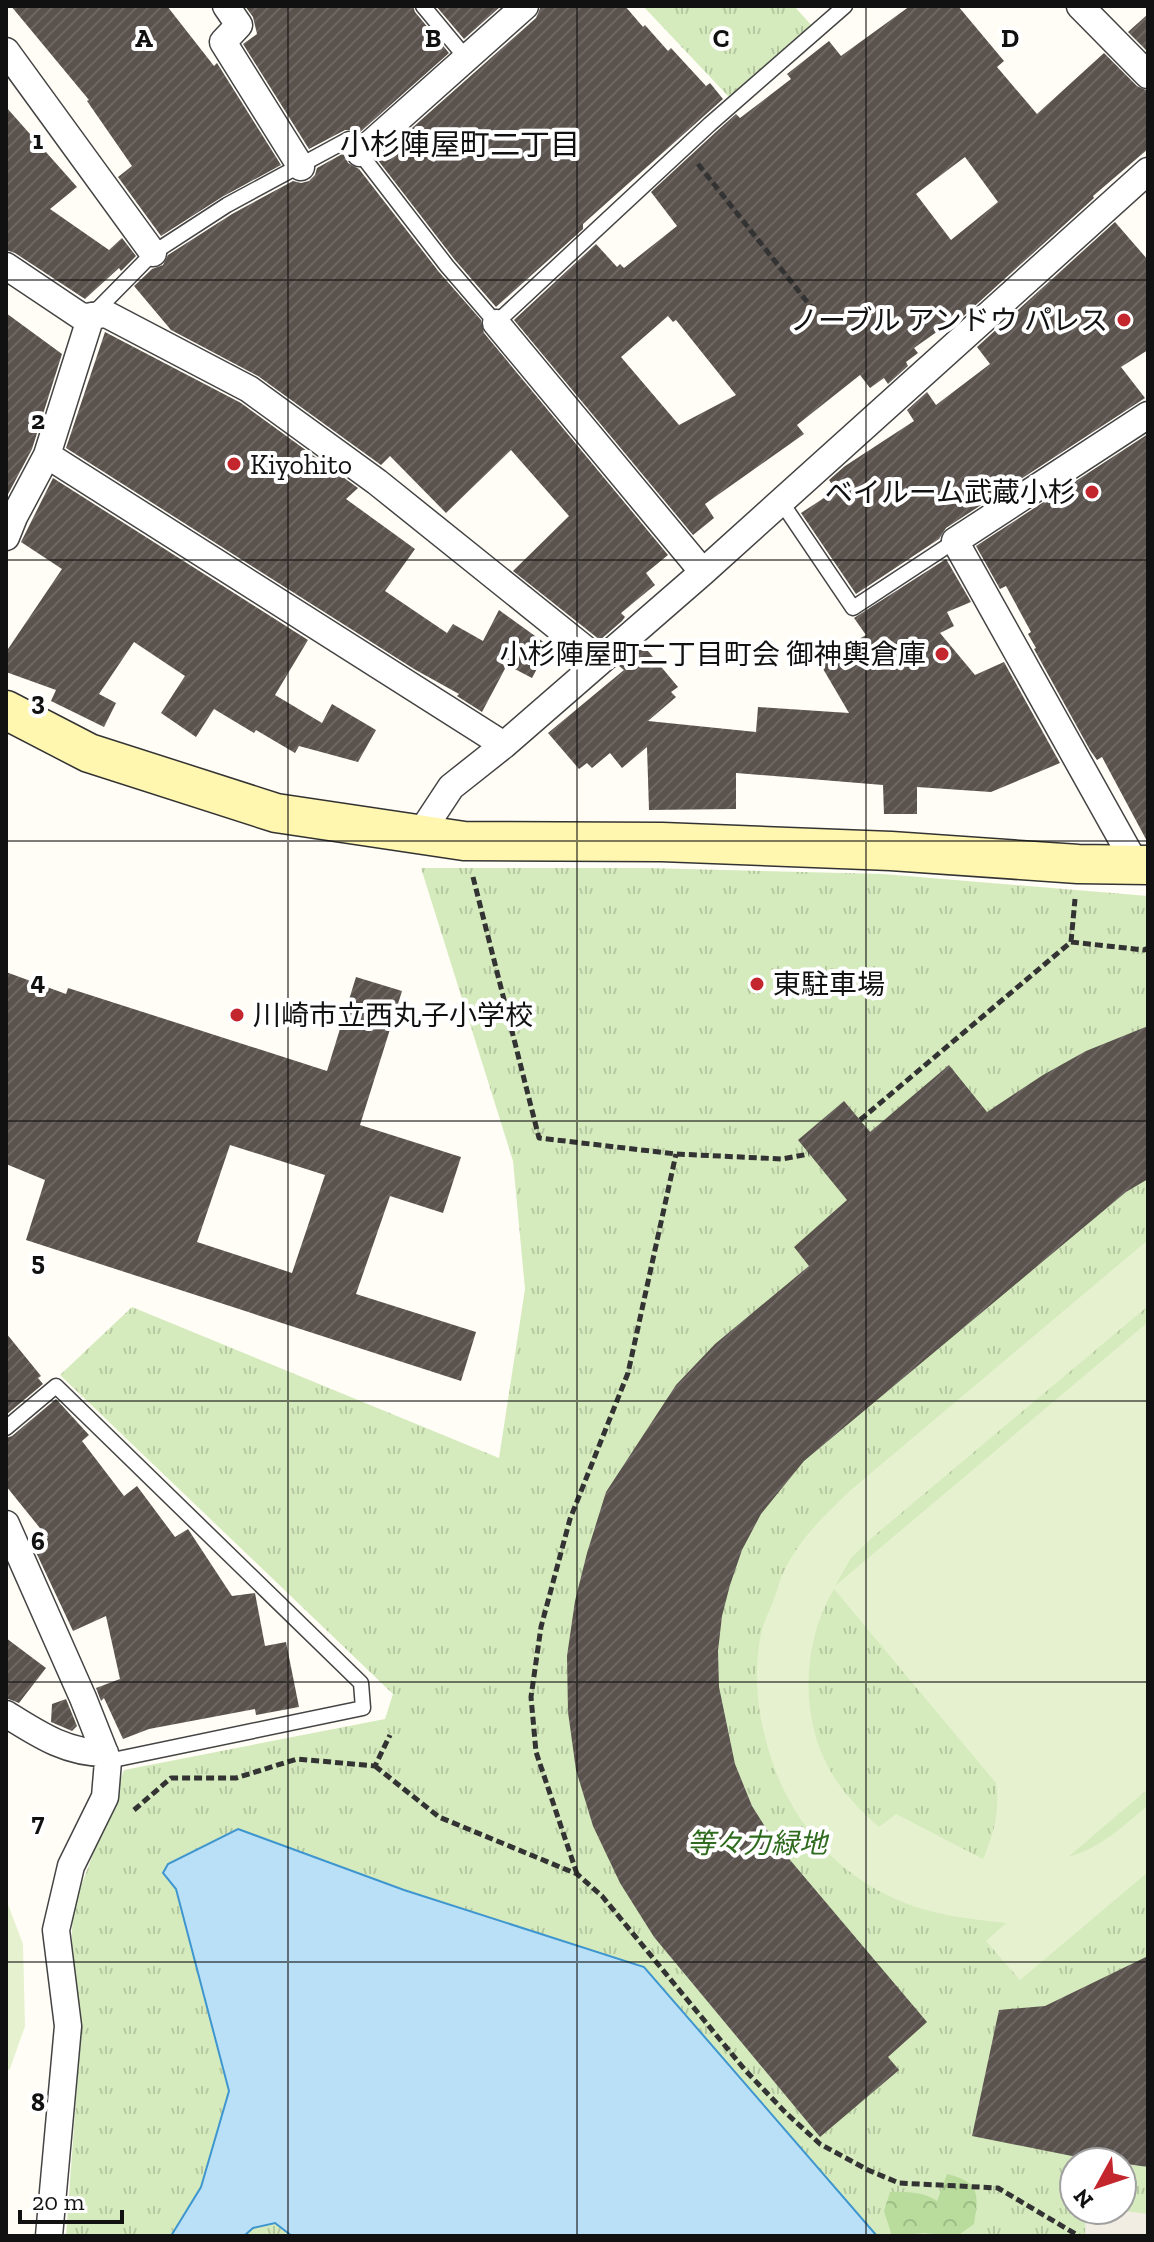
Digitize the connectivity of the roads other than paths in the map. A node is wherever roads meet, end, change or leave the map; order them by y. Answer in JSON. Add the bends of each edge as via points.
{"nodes":[{"id":1,"x":226,"y":6,"type":"edge"},
{"id":2,"x":423,"y":6,"type":"edge"},
{"id":3,"x":525,"y":6,"type":"edge"},
{"id":4,"x":845,"y":6,"type":"edge"},
{"id":5,"x":1080,"y":6,"type":"edge"},
{"id":6,"x":6,"y":51,"type":"edge"},
{"id":7,"x":467,"y":59,"type":"junction"},
{"id":8,"x":1148,"y":75,"type":"edge"},
{"id":9,"x":360,"y":153,"type":"junction"},
{"id":10,"x":301,"y":167,"type":"junction"},
{"id":11,"x":1148,"y":171,"type":"edge"},
{"id":12,"x":153,"y":253,"type":"junction"},
{"id":13,"x":6,"y":266,"type":"edge"},
{"id":14,"x":91,"y":316,"type":"junction"},
{"id":15,"x":496,"y":323,"type":"junction"},
{"id":16,"x":1148,"y":415,"type":"edge"},
{"id":17,"x":47,"y":455,"type":"junction"},
{"id":18,"x":782,"y":503,"type":"junction"},
{"id":19,"x":6,"y":537,"type":"edge"},
{"id":20,"x":955,"y":541,"type":"junction"},
{"id":21,"x":703,"y":572,"type":"junction"},
{"id":22,"x":600,"y":661,"type":"junction"},
{"id":23,"x":6,"y":710,"type":"edge"},
{"id":24,"x":504,"y":745,"type":"junction"},
{"id":25,"x":420,"y":834,"type":"junction"},
{"id":26,"x":1142,"y":865,"type":"edge"},
{"id":27,"x":6,"y":1428,"type":"edge"},
{"id":28,"x":6,"y":1524,"type":"edge"},
{"id":29,"x":6,"y":1714,"type":"edge"},
{"id":30,"x":106,"y":1757,"type":"junction"},
{"id":31,"x":49,"y":2236,"type":"edge"}],
"edges":[{"from":1,"to":10,"type":"street","via":[[239,25],[223,42]]},
{"from":2,"to":7,"type":"lane"},
{"from":3,"to":7,"type":"street"},
{"from":4,"to":15,"type":"lane"},
{"from":5,"to":8,"type":"street"},
{"from":6,"to":12,"type":"street"},
{"from":7,"to":9,"type":"street"},
{"from":9,"to":10,"type":"lane","via":[[349,139]]},
{"from":9,"to":15,"type":"lane"},
{"from":10,"to":12,"type":"lane","via":[[227,205]]},
{"from":11,"to":18,"type":"street"},
{"from":12,"to":14,"type":"lane"},
{"from":13,"to":14,"type":"street","via":[[79,315]]},
{"from":14,"to":17,"type":"street"},
{"from":14,"to":22,"type":"street","via":[[106,314],[249,389],[428,521]]},
{"from":15,"to":21,"type":"street"},
{"from":16,"to":20,"type":"street"},
{"from":17,"to":19,"type":"street"},
{"from":17,"to":24,"type":"street"},
{"from":18,"to":20,"type":"lane","via":[[853,608]]},
{"from":18,"to":21,"type":"street"},
{"from":20,"to":26,"type":"street"},
{"from":21,"to":22,"type":"street"},
{"from":22,"to":24,"type":"street"},
{"from":23,"to":25,"type":"street","via":[[89,753],[276,813]]},
{"from":24,"to":25,"type":"street","via":[[451,787]]},
{"from":25,"to":26,"type":"street","via":[[464,841],[662,842]]},
{"from":27,"to":30,"type":"lane","via":[[56,1386],[361,1683],[363,1708]]},
{"from":28,"to":30,"type":"street"},
{"from":29,"to":30,"type":"street","via":[[56,1744]]},
{"from":30,"to":31,"type":"street","via":[[105,1797],[71,1866],[56,1930],[68,2026]]}]}
